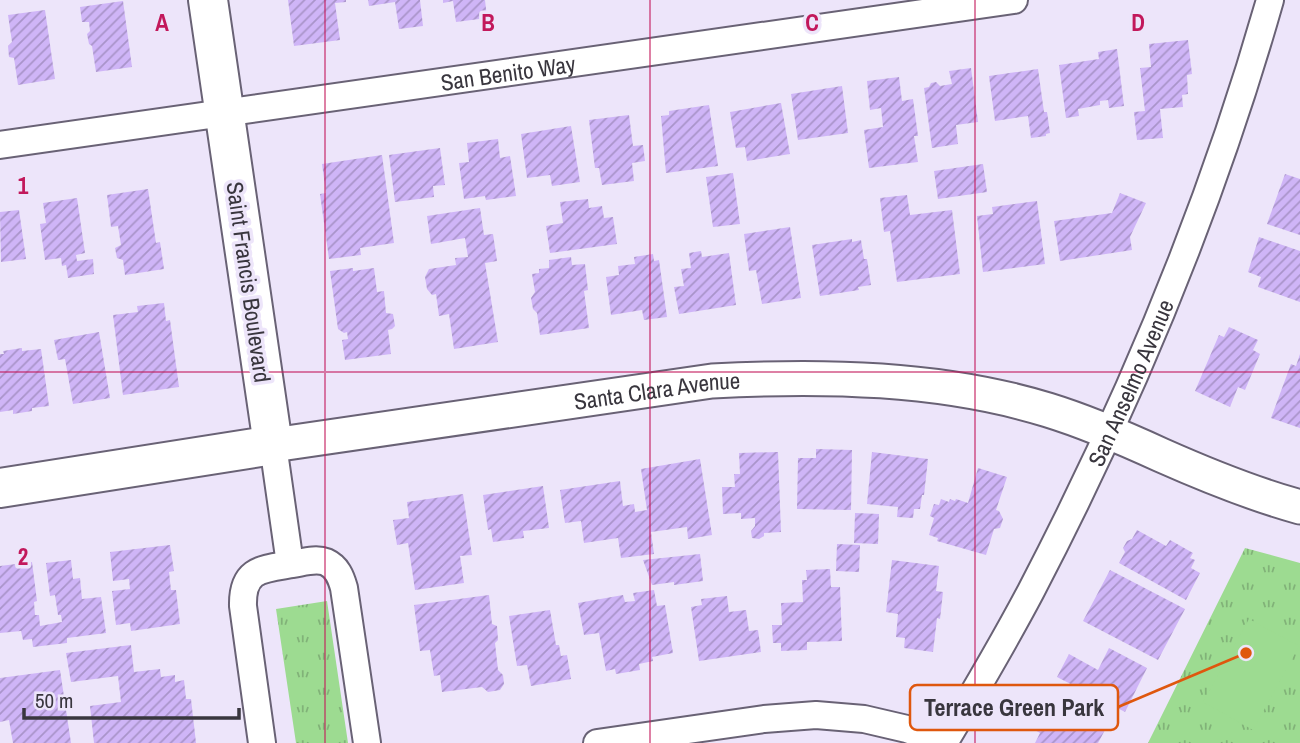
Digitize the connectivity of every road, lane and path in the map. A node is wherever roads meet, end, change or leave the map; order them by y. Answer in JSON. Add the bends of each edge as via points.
{"nodes":[{"id":1,"x":208,"y":0,"type":"edge"},
{"id":2,"x":1014,"y":0,"type":"edge"},
{"id":3,"x":1270,"y":0,"type":"edge"},
{"id":4,"x":224,"y":113,"type":"junction"},
{"id":5,"x":0,"y":145,"type":"edge"},
{"id":6,"x":1109,"y":431,"type":"junction"},
{"id":7,"x":273,"y":445,"type":"junction"},
{"id":8,"x":0,"y":488,"type":"edge"},
{"id":9,"x":1300,"y":507,"type":"edge"},
{"id":10,"x":290,"y":564,"type":"junction"},
{"id":11,"x":262,"y":743,"type":"edge"},
{"id":12,"x":366,"y":743,"type":"edge"},
{"id":13,"x":597,"y":743,"type":"edge"},
{"id":14,"x":944,"y":743,"type":"edge"}],
"edges":[{"from":1,"to":4,"type":"main road","name":"Saint Francis Boulevard"},
{"from":2,"to":4,"type":"street","name":"San Benito Way"},
{"from":3,"to":6,"type":"street","name":"San Anselmo Avenue","via":[[1194,226]]},
{"from":4,"to":5,"type":"street","name":"San Benito Way"},
{"from":4,"to":7,"type":"main road","name":"Saint Francis Boulevard"},
{"from":6,"to":7,"type":"street","name":"Santa Clara Avenue","via":[[982,393],[846,378],[778,377],[655,388]]},
{"from":6,"to":9,"type":"street","name":"Santa Clara Avenue","via":[[1220,480]]},
{"from":6,"to":14,"type":"street","name":"San Anselmo Avenue","via":[[1031,592]]},
{"from":7,"to":8,"type":"main road","name":"Santa Clara Avenue"},
{"from":7,"to":10,"type":"street","name":"Saint Francis Boulevard"},
{"from":10,"to":11,"type":"street","via":[[253,573],[242,593]]},
{"from":10,"to":12,"type":"street","via":[[326,562],[341,577]]},
{"from":13,"to":14,"type":"street","via":[[816,715],[863,719]]}]}
